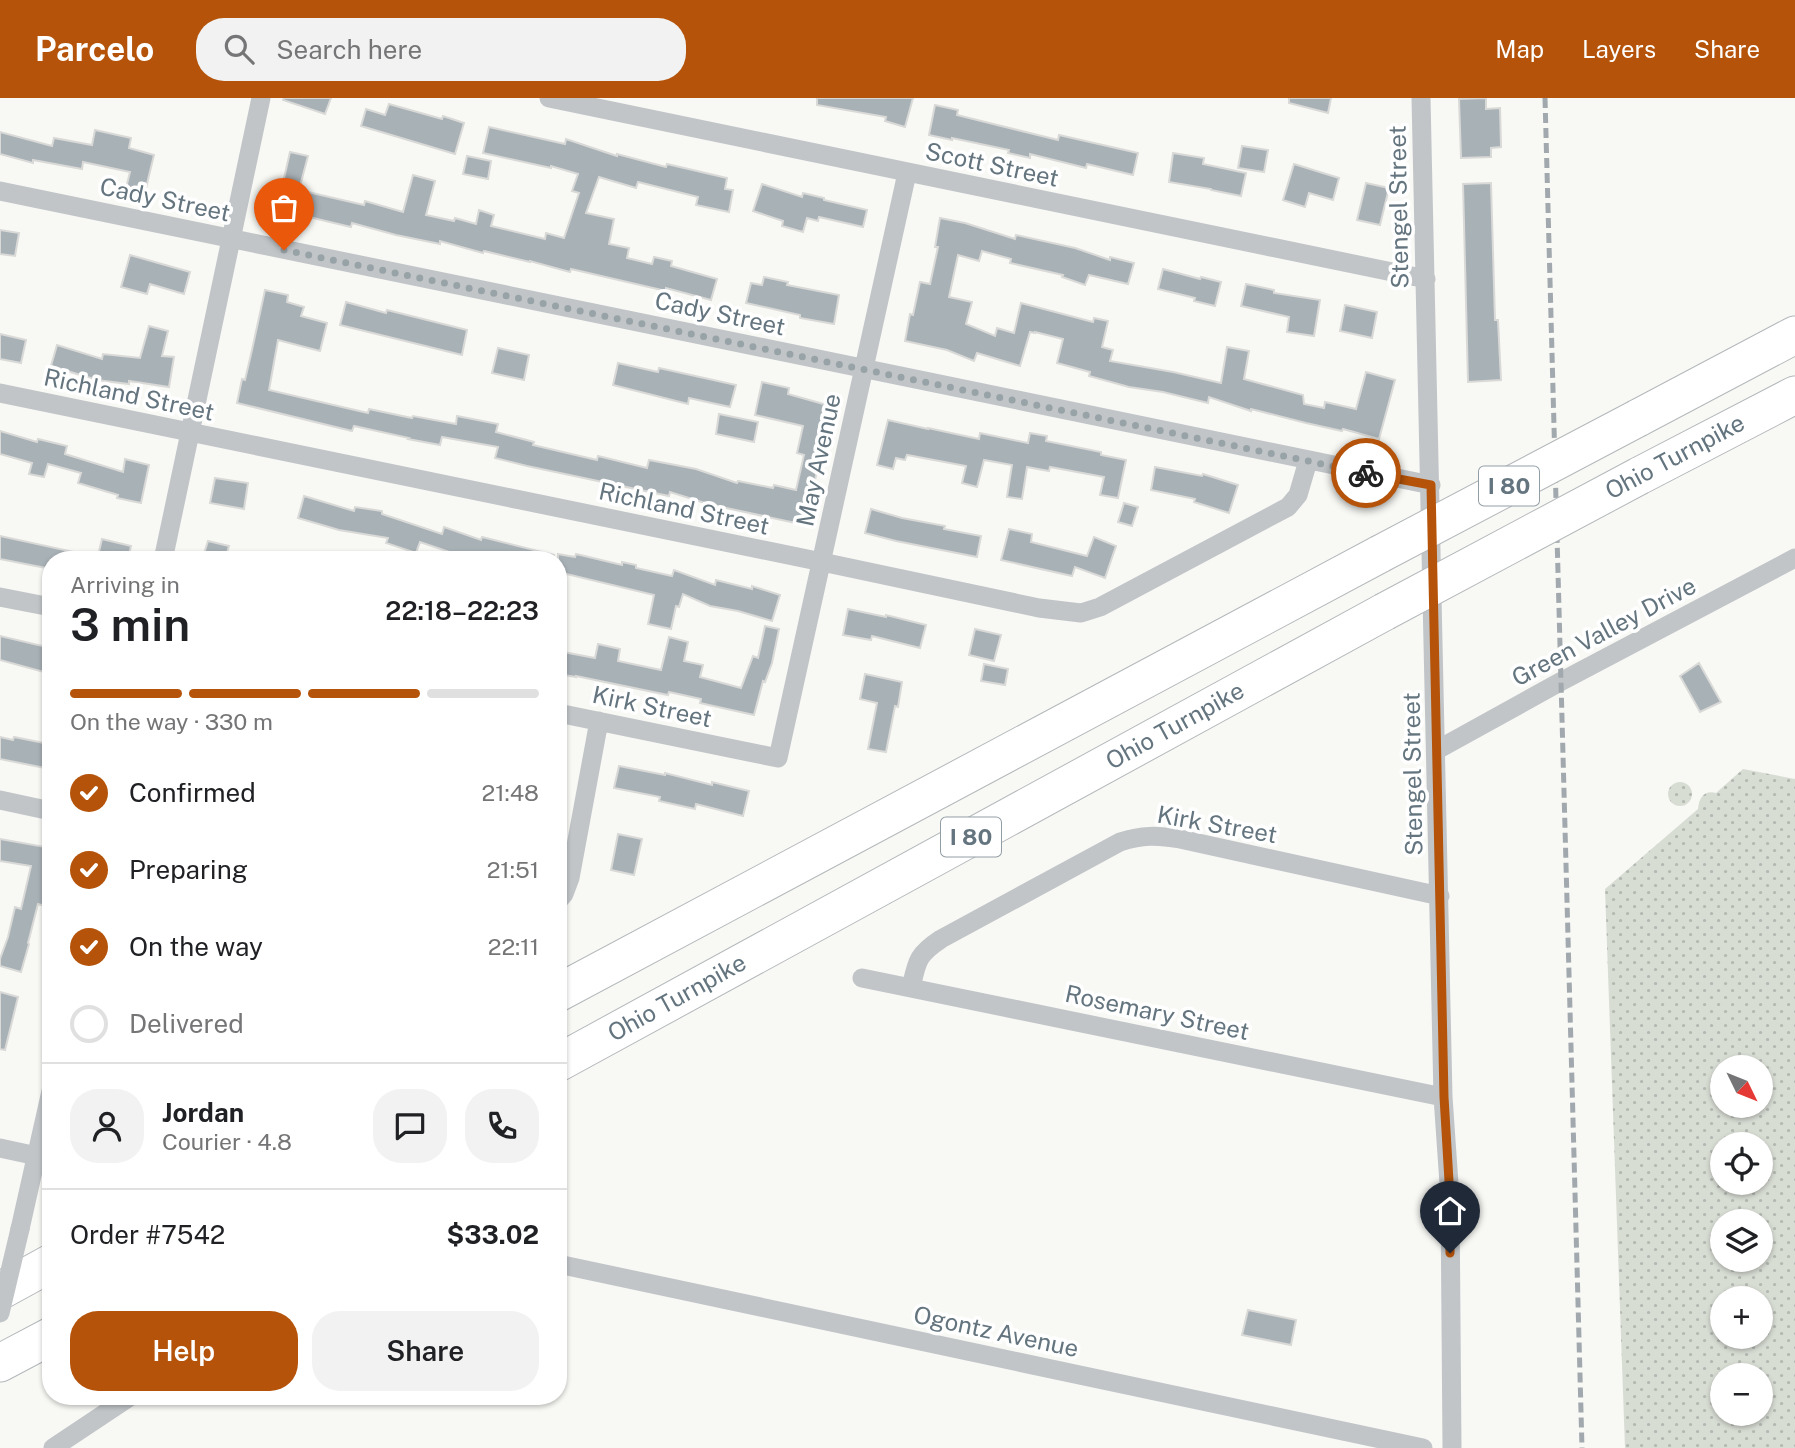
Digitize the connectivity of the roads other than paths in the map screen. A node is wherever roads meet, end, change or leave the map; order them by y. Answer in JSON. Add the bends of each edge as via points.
{"nodes":[{"id":1,"x":261,"y":98,"type":"edge"},
{"id":2,"x":549,"y":98,"type":"edge"},
{"id":3,"x":1421,"y":98,"type":"edge"},
{"id":4,"x":907,"y":173,"type":"junction"},
{"id":5,"x":0,"y":191,"type":"edge"},
{"id":6,"x":231,"y":239,"type":"junction"},
{"id":7,"x":1426,"y":279,"type":"junction"},
{"id":8,"x":1795,"y":335,"type":"edge"},
{"id":9,"x":864,"y":369,"type":"junction"},
{"id":10,"x":0,"y":393,"type":"edge"},
{"id":11,"x":1795,"y":394,"type":"edge"},
{"id":12,"x":190,"y":432,"type":"junction"},
{"id":13,"x":1308,"y":461,"type":"junction"},
{"id":14,"x":1431,"y":485,"type":"junction"},
{"id":15,"x":165,"y":551,"type":"edge"},
{"id":16,"x":1795,"y":558,"type":"edge"},
{"id":17,"x":822,"y":562,"type":"junction"},
{"id":18,"x":0,"y":597,"type":"edge"},
{"id":19,"x":42,"y":605,"type":"edge"},
{"id":20,"x":567,"y":715,"type":"edge"},
{"id":21,"x":599,"y":721,"type":"junction"},
{"id":22,"x":1437,"y":750,"type":"junction"},
{"id":23,"x":778,"y":758,"type":"joint"},
{"id":24,"x":0,"y":800,"type":"edge"},
{"id":25,"x":42,"y":809,"type":"edge"},
{"id":26,"x":567,"y":886,"type":"edge"},
{"id":27,"x":1440,"y":896,"type":"junction"},
{"id":28,"x":862,"y":978,"type":"dead end"},
{"id":29,"x":567,"y":988,"type":"edge"},
{"id":30,"x":911,"y":988,"type":"junction"},
{"id":31,"x":567,"y":1058,"type":"edge"},
{"id":32,"x":1444,"y":1097,"type":"junction"},
{"id":33,"x":42,"y":1133,"type":"edge"},
{"id":34,"x":0,"y":1148,"type":"edge"},
{"id":35,"x":37,"y":1156,"type":"junction"},
{"id":36,"x":567,"y":1266,"type":"edge"},
{"id":37,"x":42,"y":1269,"type":"edge"},
{"id":38,"x":0,"y":1290,"type":"edge"},
{"id":39,"x":0,"y":1313,"type":"edge"},
{"id":40,"x":42,"y":1341,"type":"edge"},
{"id":41,"x":0,"y":1363,"type":"edge"},
{"id":42,"x":118,"y":1405,"type":"edge"},
{"id":43,"x":53,"y":1448,"type":"edge"},
{"id":44,"x":1423,"y":1448,"type":"edge"},
{"id":45,"x":1452,"y":1448,"type":"edge"}],
"edges":[{"from":1,"to":6,"type":"street"},
{"from":2,"to":4,"type":"street","name":"Scott Street"},
{"from":3,"to":7,"type":"street","name":"Stengel Street"},
{"from":4,"to":7,"type":"street","name":"Scott Street"},
{"from":4,"to":9,"type":"street","name":"May Avenue"},
{"from":5,"to":6,"type":"street","name":"Cady Street"},
{"from":6,"to":9,"type":"street","name":"Cady Street"},
{"from":6,"to":12,"type":"street"},
{"from":7,"to":14,"type":"street","name":"Stengel Street"},
{"from":8,"to":29,"type":"highway","number":"I 80","bridge":true},
{"from":9,"to":13,"type":"street","name":"Cady Street"},
{"from":9,"to":17,"type":"street","name":"May Avenue"},
{"from":10,"to":12,"type":"street","name":"Richland Street"},
{"from":11,"to":31,"type":"highway","name":"Ohio Turnpike","number":"I 80","bridge":true,"via":[[1384,612]]},
{"from":12,"to":15,"type":"street"},
{"from":12,"to":17,"type":"street","name":"Richland Street"},
{"from":13,"to":14,"type":"street","name":"Cady Street"},
{"from":13,"to":17,"type":"street","name":"Richland Street","via":[[1298,495],[1288,506],[1100,607],[1080,613]]},
{"from":14,"to":22,"type":"street","name":"Stengel Street"},
{"from":16,"to":22,"type":"street","name":"Green Valley Drive"},
{"from":17,"to":23,"type":"street","name":"May Avenue"},
{"from":18,"to":19,"type":"street"},
{"from":20,"to":21,"type":"street","name":"Kirk Street"},
{"from":21,"to":23,"type":"street","name":"Kirk Street"},
{"from":21,"to":26,"type":"street"},
{"from":22,"to":27,"type":"street","name":"Stengel Street"},
{"from":24,"to":25,"type":"street"},
{"from":27,"to":30,"type":"street","name":"Kirk Street","via":[[1180,839],[1139,836],[941,939],[925,950]]},
{"from":27,"to":32,"type":"street","name":"Stengel Street"},
{"from":28,"to":30,"type":"street","name":"Rosemary Street"},
{"from":30,"to":32,"type":"street","name":"Rosemary Street"},
{"from":32,"to":45,"type":"street","name":"Stengel Street","via":[[1450,1198]]},
{"from":33,"to":35,"type":"street"},
{"from":34,"to":35,"type":"street"},
{"from":35,"to":39,"type":"street","bridge":true},
{"from":36,"to":44,"type":"street","name":"Ogontz Avenue"},
{"from":37,"to":38,"type":"highway"},
{"from":40,"to":41,"type":"highway"},
{"from":42,"to":43,"type":"street"}]}
